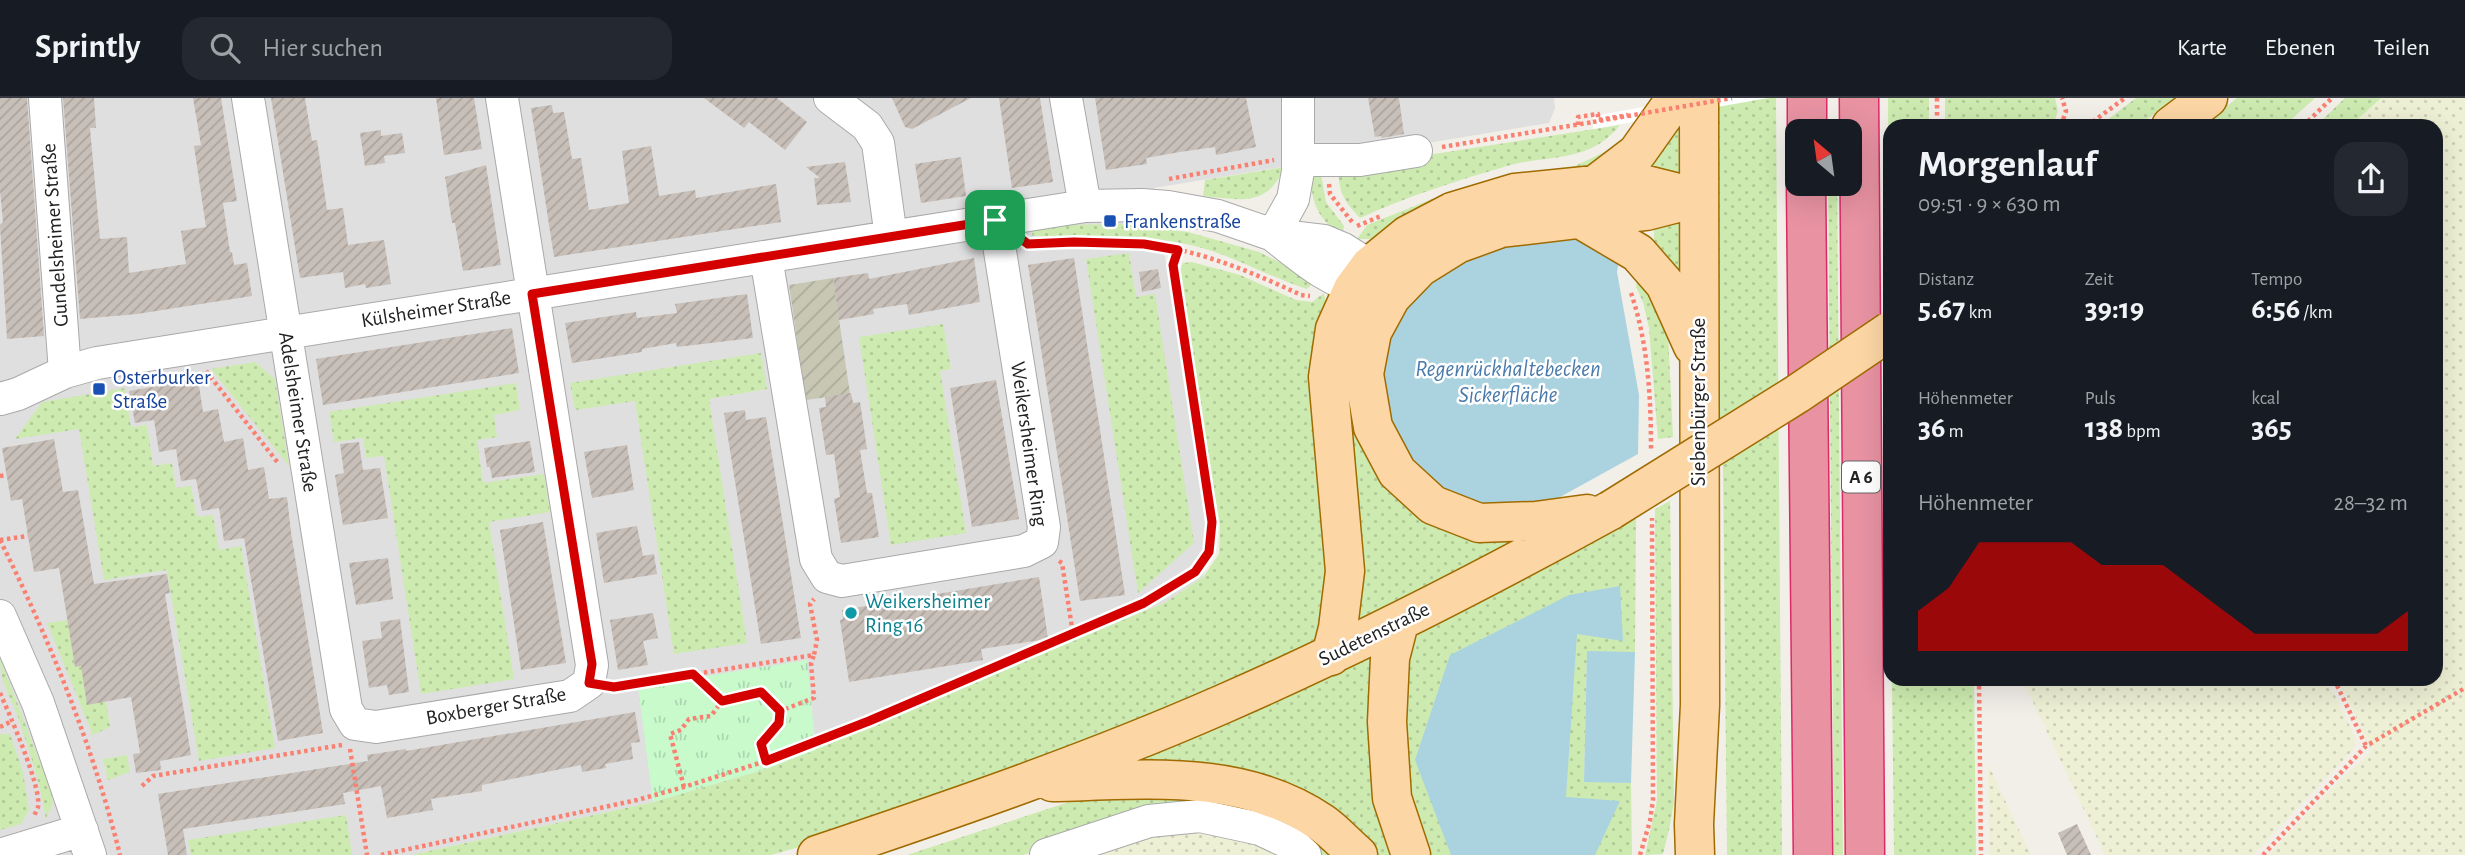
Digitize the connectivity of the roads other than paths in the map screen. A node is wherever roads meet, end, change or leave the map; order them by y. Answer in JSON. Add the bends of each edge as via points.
{"nodes":[{"id":1,"x":45,"y":98,"type":"edge"},
{"id":2,"x":248,"y":98,"type":"edge"},
{"id":3,"x":502,"y":98,"type":"edge"},
{"id":4,"x":830,"y":98,"type":"edge"},
{"id":5,"x":1066,"y":98,"type":"edge"},
{"id":6,"x":1298,"y":98,"type":"edge"},
{"id":7,"x":1676,"y":98,"type":"edge"},
{"id":8,"x":1699,"y":98,"type":"edge"},
{"id":9,"x":1807,"y":98,"type":"edge"},
{"id":10,"x":1859,"y":98,"type":"edge"},
{"id":11,"x":2208,"y":98,"type":"edge"},
{"id":12,"x":1807,"y":119,"type":"edge"},
{"id":13,"x":2180,"y":119,"type":"edge"},
{"id":14,"x":1416,"y":151,"type":"dead end"},
{"id":15,"x":1299,"y":160,"type":"junction"},
{"id":16,"x":1595,"y":185,"type":"junction"},
{"id":17,"x":1806,"y":196,"type":"edge"},
{"id":18,"x":1698,"y":198,"type":"junction"},
{"id":19,"x":1085,"y":206,"type":"junction"},
{"id":20,"x":1577,"y":217,"type":"junction"},
{"id":21,"x":995,"y":220,"type":"junction"},
{"id":22,"x":1273,"y":235,"type":"junction"},
{"id":23,"x":891,"y":237,"type":"junction"},
{"id":24,"x":766,"y":257,"type":"junction"},
{"id":25,"x":1361,"y":277,"type":"junction"},
{"id":26,"x":532,"y":294,"type":"junction"},
{"id":27,"x":1391,"y":297,"type":"junction"},
{"id":28,"x":285,"y":333,"type":"junction"},
{"id":29,"x":1883,"y":336,"type":"edge"},
{"id":30,"x":1698,"y":356,"type":"junction"},
{"id":31,"x":65,"y":372,"type":"junction"},
{"id":32,"x":6,"y":402,"type":"edge"},
{"id":33,"x":1611,"y":510,"type":"junction"},
{"id":34,"x":0,"y":616,"type":"edge"},
{"id":35,"x":1399,"y":623,"type":"junction"},
{"id":36,"x":1331,"y":656,"type":"junction"},
{"id":37,"x":1700,"y":705,"type":"junction"},
{"id":38,"x":355,"y":724,"type":"joint"},
{"id":39,"x":1029,"y":782,"type":"junction"},
{"id":40,"x":86,"y":842,"type":"edge"},
{"id":41,"x":1688,"y":845,"type":"edge"},
{"id":42,"x":0,"y":855,"type":"edge"},
{"id":43,"x":817,"y":855,"type":"edge"},
{"id":44,"x":1046,"y":855,"type":"edge"},
{"id":45,"x":1305,"y":855,"type":"edge"},
{"id":46,"x":1358,"y":855,"type":"edge"},
{"id":47,"x":1411,"y":855,"type":"edge"},
{"id":48,"x":1717,"y":855,"type":"edge"},
{"id":49,"x":1813,"y":855,"type":"edge"},
{"id":50,"x":1865,"y":855,"type":"edge"}],
"edges":[{"from":1,"to":31,"type":"street","name":"Gundelsheimer Straße"},
{"from":2,"to":28,"type":"street","name":"Adelsheimer Straße"},
{"from":3,"to":26,"type":"street","name":"Boxberger Straße"},
{"from":4,"to":23,"type":"street","via":[[867,126],[878,143]]},
{"from":5,"to":19,"type":"street"},
{"from":6,"to":15,"type":"street"},
{"from":7,"to":16,"type":"main road","via":[[1637,153]]},
{"from":8,"to":18,"type":"main road","name":"Siebenbürger Straße"},
{"from":9,"to":12,"type":"highway"},
{"from":10,"to":50,"type":"highway","number":"A 6"},
{"from":11,"to":13,"type":"main road"},
{"from":14,"to":15,"type":"street","via":[[1360,160]]},
{"from":15,"to":22,"type":"street","via":[[1293,198]]},
{"from":16,"to":18,"type":"main road","via":[[1646,185]]},
{"from":16,"to":25,"type":"main road","via":[[1515,193],[1452,212],[1408,235]]},
{"from":17,"to":49,"type":"highway"},
{"from":18,"to":20,"type":"main road","via":[[1646,211]]},
{"from":18,"to":30,"type":"main road","name":"Siebenbürger Straße"},
{"from":19,"to":21,"type":"street","name":"Külsheimer Straße"},
{"from":19,"to":22,"type":"street","name":"Külsheimer Straße","via":[[1168,207],[1218,216]]},
{"from":20,"to":27,"type":"main road","via":[[1501,228],[1457,244],[1420,267]]},
{"from":20,"to":30,"type":"main road","via":[[1638,253],[1665,284]]},
{"from":21,"to":23,"type":"street","name":"Külsheimer Straße"},
{"from":21,"to":24,"type":"street","name":"Weikersheimer Ring","via":[[1044,527],[1042,542],[1024,551],[842,581],[827,577],[816,559]]},
{"from":22,"to":25,"type":"street","name":"Külsheimer Straße","via":[[1324,241],[1343,249]]},
{"from":23,"to":24,"type":"street","name":"Külsheimer Straße"},
{"from":24,"to":26,"type":"street","name":"Külsheimer Straße"},
{"from":25,"to":27,"type":"street","name":"Külsheimer Straße"},
{"from":25,"to":36,"type":"main road","via":[[1335,329],[1328,377],[1345,570]]},
{"from":26,"to":28,"type":"street","name":"Külsheimer Straße"},
{"from":26,"to":38,"type":"street","name":"Boxberger Straße","via":[[592,664],[589,683],[570,696],[376,727]]},
{"from":27,"to":33,"type":"main road","via":[[1372,332],[1364,374],[1373,427],[1397,472],[1433,505],[1479,523],[1536,521]]},
{"from":28,"to":31,"type":"street","name":"Külsheimer Straße"},
{"from":28,"to":38,"type":"street","name":"Adelsheimer Straße","via":[[346,709]]},
{"from":29,"to":33,"type":"main road","name":"Sudetenstraße","bridge":true},
{"from":30,"to":37,"type":"main road","name":"Siebenbürger Straße"},
{"from":31,"to":32,"type":"street","name":"Külsheimer Straße"},
{"from":33,"to":35,"type":"main road","name":"Sudetenstraße"},
{"from":34,"to":40,"type":"street","via":[[38,704]]},
{"from":35,"to":36,"type":"main road","name":"Sudetenstraße"},
{"from":35,"to":47,"type":"main road","via":[[1390,658],[1387,722],[1392,798]]},
{"from":36,"to":39,"type":"main road","name":"Sudetenstraße"},
{"from":37,"to":41,"type":"main road","name":"Siebenbürger Straße"},
{"from":37,"to":48,"type":"main road","name":"Siebenbürger Straße","via":[[1716,789]]},
{"from":39,"to":43,"type":"main road","name":"Sudetenstraße"},
{"from":39,"to":46,"type":"main road","via":[[1181,780],[1229,784],[1276,799],[1322,823]]},
{"from":40,"to":42,"type":"street","via":[[37,845]]},
{"from":44,"to":45,"type":"street","via":[[1149,821],[1200,816],[1260,829]]}]}
